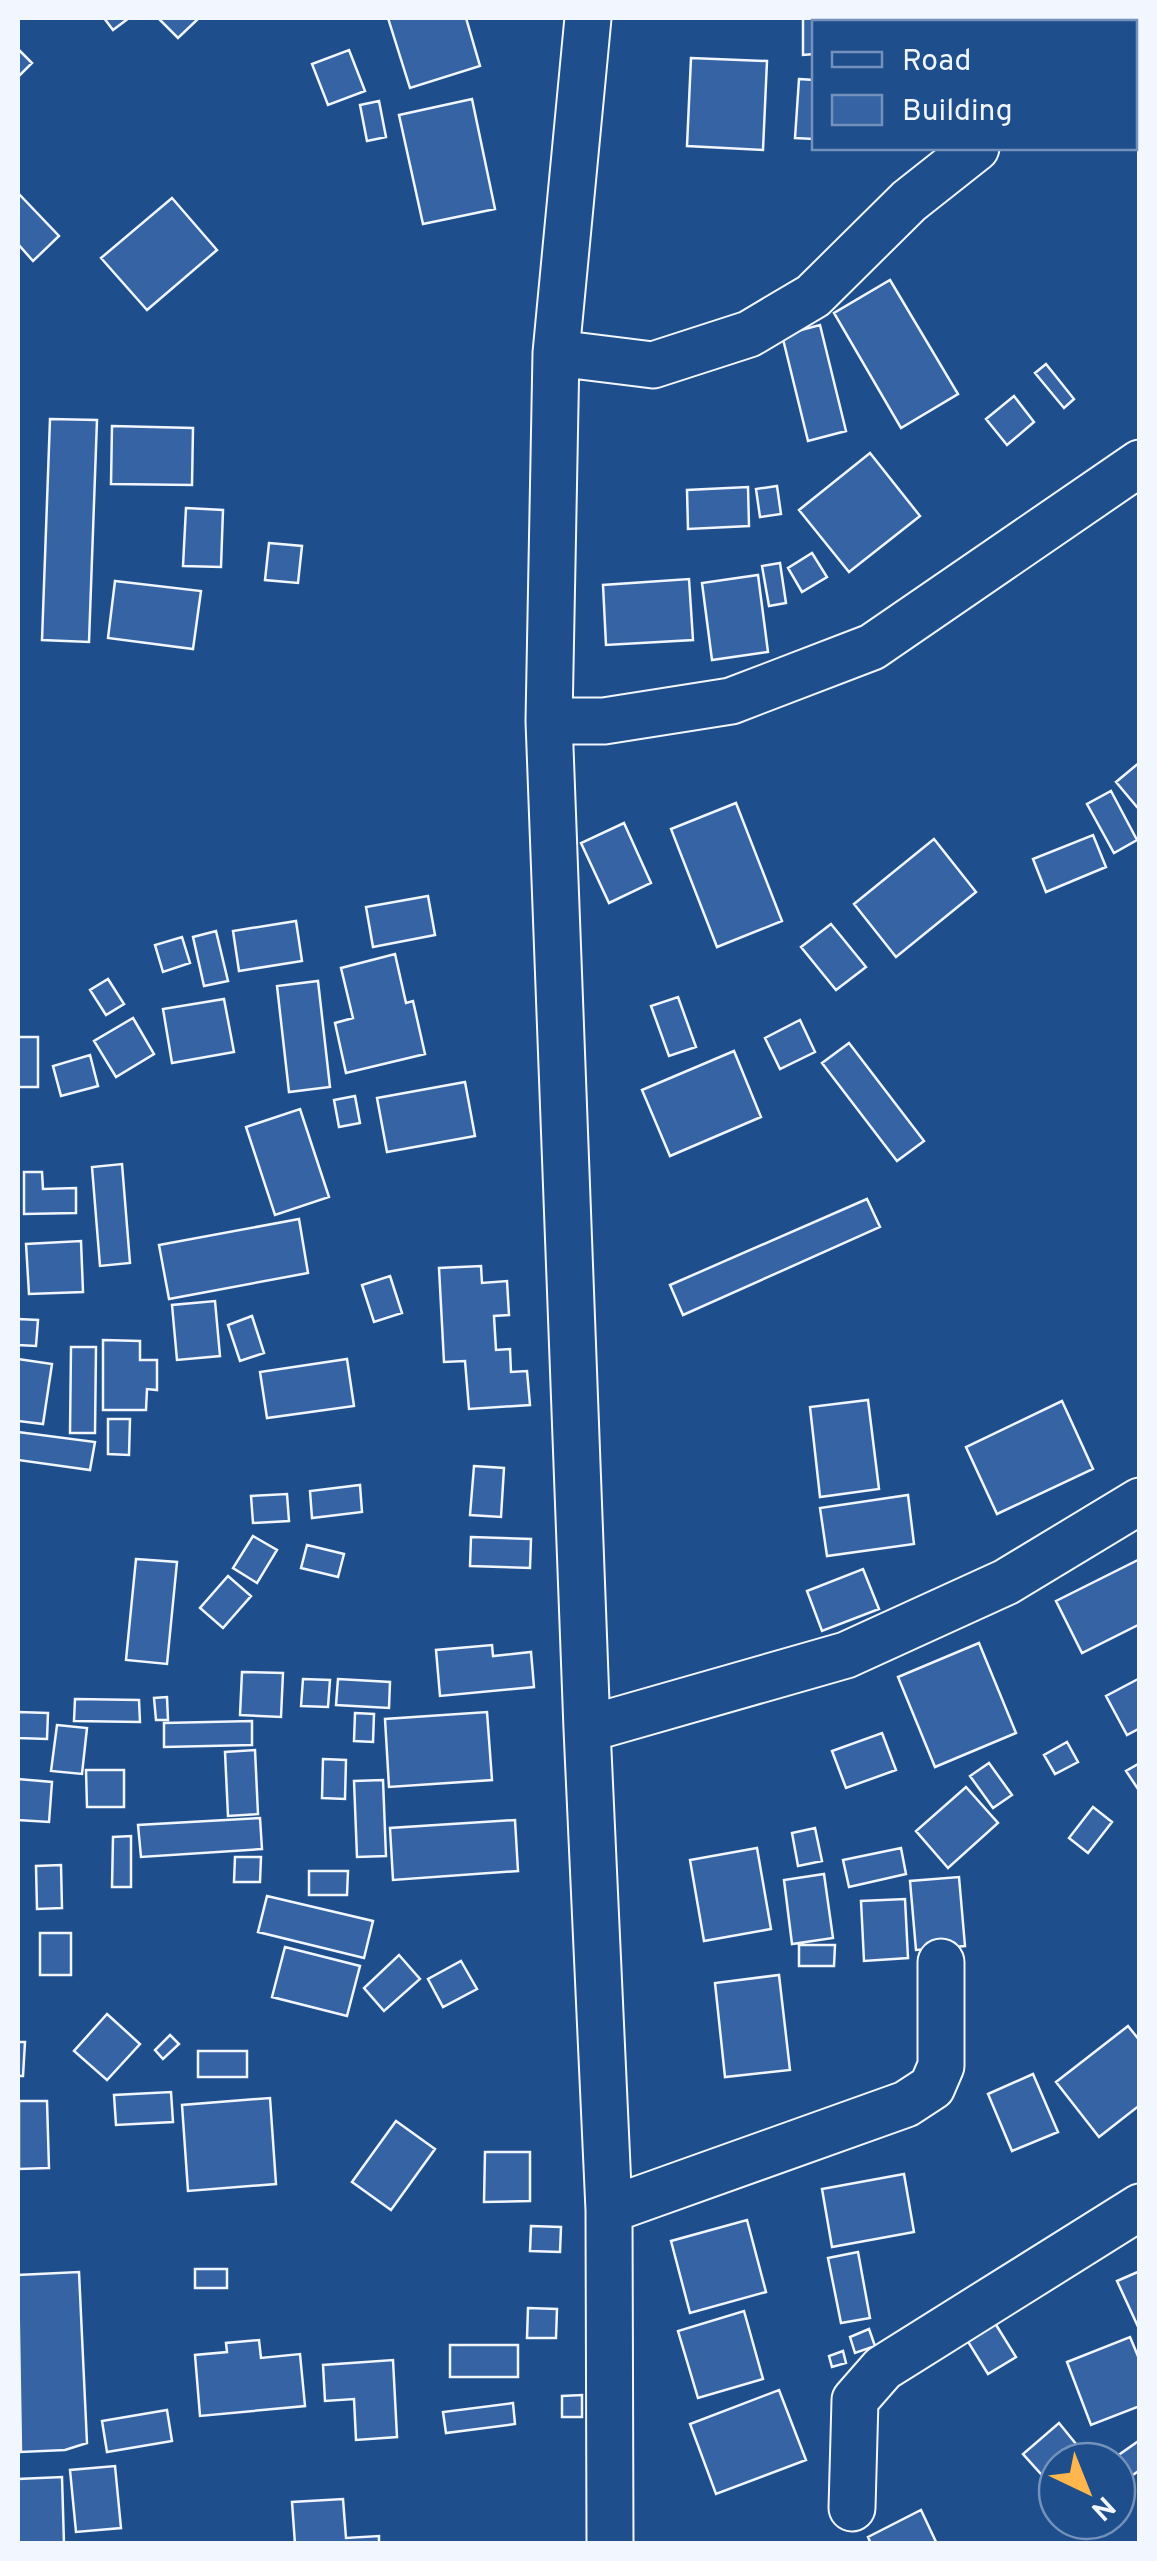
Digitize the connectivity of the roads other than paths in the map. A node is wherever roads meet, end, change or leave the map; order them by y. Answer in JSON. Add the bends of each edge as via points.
{"nodes":[{"id":1,"x":588,"y":18,"type":"edge"},
{"id":2,"x":973,"y":150,"type":"edge"},
{"id":3,"x":556,"y":353,"type":"junction"},
{"id":4,"x":1140,"y":463,"type":"edge"},
{"id":5,"x":548,"y":722,"type":"junction"},
{"id":6,"x":1140,"y":1501,"type":"edge"},
{"id":7,"x":587,"y":1729,"type":"junction"},
{"id":8,"x":941,"y":1962,"type":"dead end"},
{"id":9,"x":1140,"y":2208,"type":"edge"},
{"id":10,"x":609,"y":2210,"type":"junction"},
{"id":11,"x":852,"y":2508,"type":"dead end"},
{"id":12,"x":610,"y":2544,"type":"edge"}],
"edges":[{"from":1,"to":3,"type":"street"},
{"from":2,"to":3,"type":"street","via":[[909,201],[813,296],[748,334],[653,365]]},
{"from":3,"to":5,"type":"street"},
{"from":4,"to":5,"type":"street","via":[[872,647],[731,701],[604,721]]},
{"from":5,"to":7,"type":"street"},
{"from":6,"to":7,"type":"street","via":[[1006,1582],[846,1655]]},
{"from":7,"to":10,"type":"street"},
{"from":8,"to":10,"type":"street","via":[[941,2066],[932,2086],[906,2104]]},
{"from":9,"to":11,"type":"street","via":[[883,2368],[855,2400]]},
{"from":10,"to":12,"type":"street"}]}
